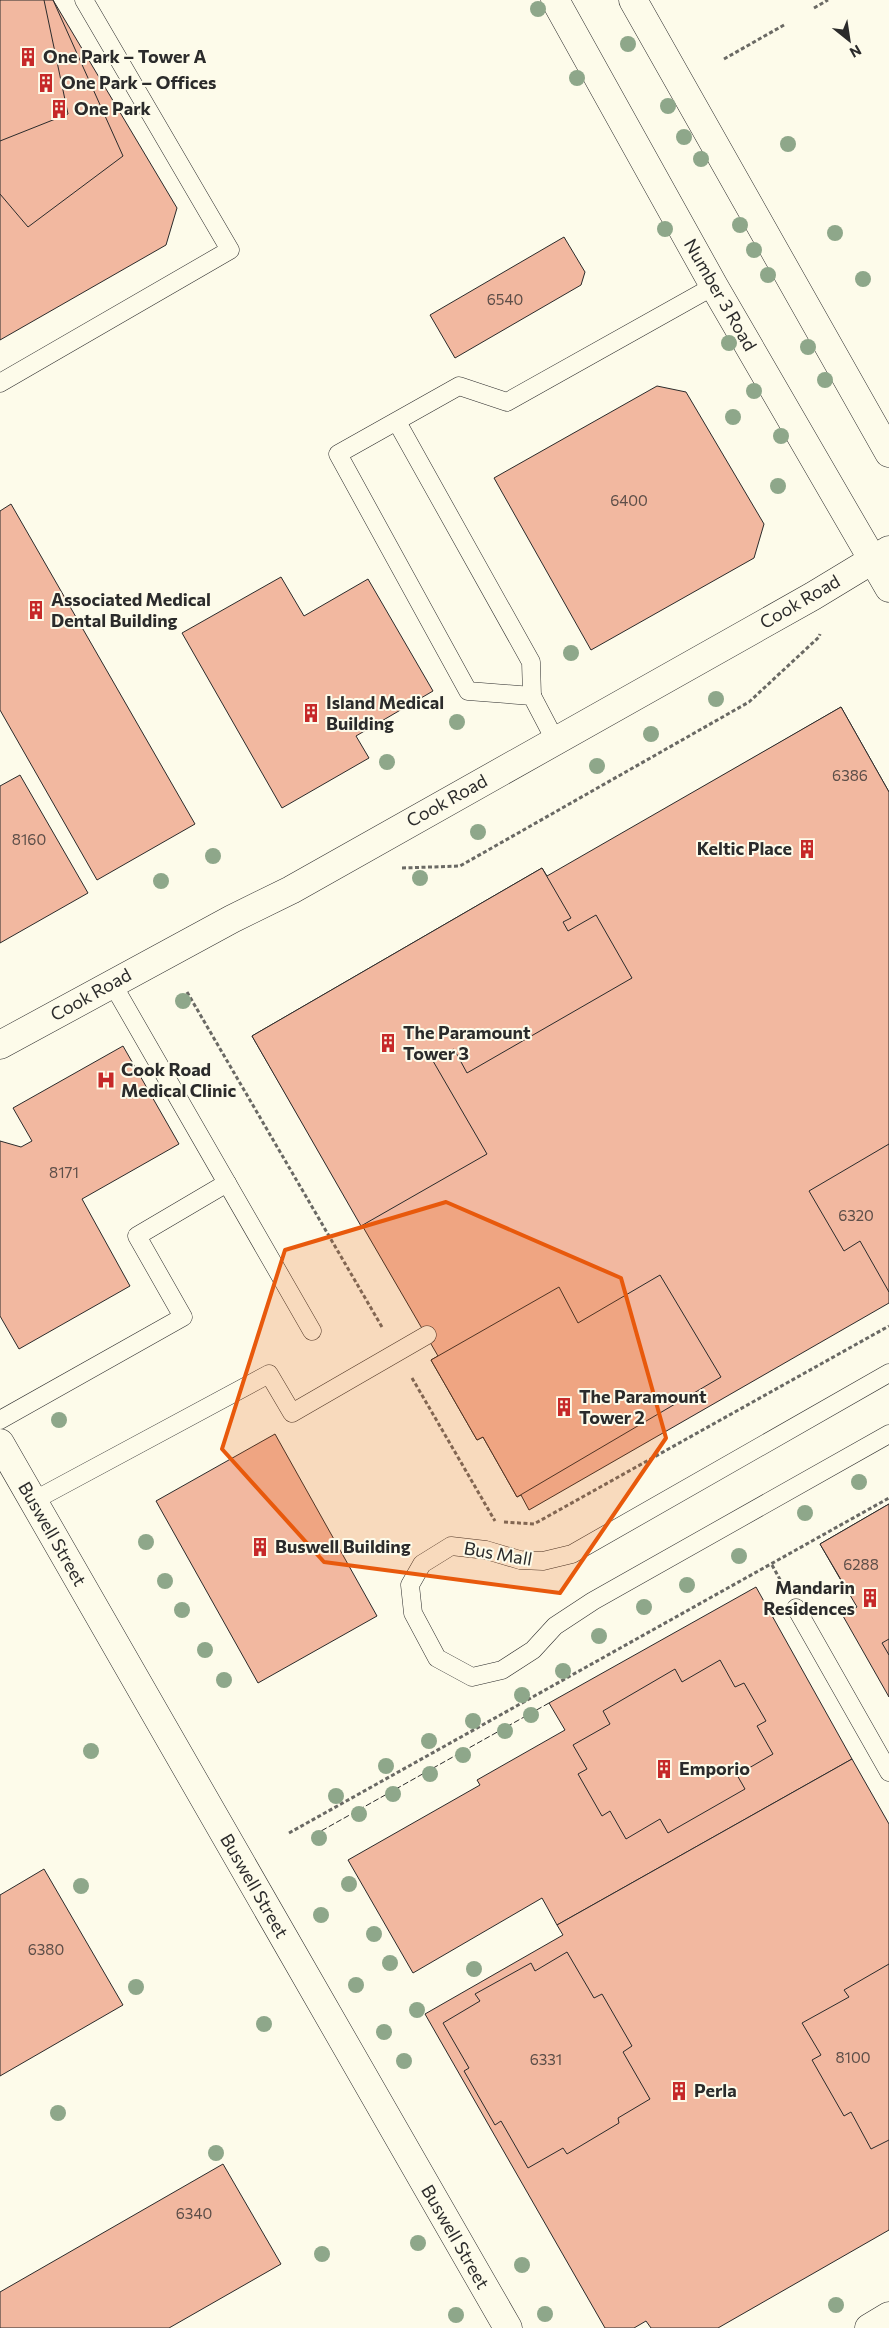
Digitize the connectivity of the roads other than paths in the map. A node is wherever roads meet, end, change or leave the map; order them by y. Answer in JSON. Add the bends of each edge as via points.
{"nodes":[{"id":1,"x":84,"y":0,"type":"edge"},
{"id":2,"x":555,"y":0,"type":"edge"},
{"id":3,"x":633,"y":0,"type":"edge"},
{"id":4,"x":714,"y":286,"type":"junction"},
{"id":5,"x":0,"y":383,"type":"edge"},
{"id":6,"x":397,"y":422,"type":"junction"},
{"id":7,"x":889,"y":453,"type":"edge"},
{"id":8,"x":881,"y":555,"type":"edge"},
{"id":9,"x":889,"y":588,"type":"edge"},
{"id":10,"x":532,"y":696,"type":"junction"},
{"id":11,"x":555,"y":740,"type":"junction"},
{"id":12,"x":112,"y":984,"type":"junction"},
{"id":13,"x":0,"y":1045,"type":"edge"},
{"id":14,"x":227,"y":1184,"type":"junction"},
{"id":15,"x":312,"y":1331,"type":"dead end"},
{"id":16,"x":426,"y":1335,"type":"dead end"},
{"id":17,"x":889,"y":1373,"type":"edge"},
{"id":18,"x":0,"y":1420,"type":"edge"},
{"id":19,"x":889,"y":1434,"type":"edge"},
{"id":20,"x":0,"y":1443,"type":"edge"},
{"id":21,"x":33,"y":1501,"type":"junction"},
{"id":22,"x":796,"y":1608,"type":"dead end"},
{"id":23,"x":889,"y":1772,"type":"edge"},
{"id":24,"x":889,"y":2316,"type":"edge"},
{"id":25,"x":508,"y":2328,"type":"edge"},
{"id":26,"x":869,"y":2328,"type":"edge"}],
"edges":[{"from":1,"to":5,"type":"lane","via":[[230,250]]},
{"from":2,"to":4,"type":"street","name":"Number 3 Road"},
{"from":3,"to":7,"type":"street"},
{"from":4,"to":6,"type":"lane","via":[[507,402],[459,386]]},
{"from":4,"to":8,"type":"street","name":"Number 3 Road"},
{"from":6,"to":10,"type":"lane","via":[[531,662]]},
{"from":6,"to":10,"type":"lane","via":[[338,454],[468,692]]},
{"from":8,"to":9,"type":"street","name":"Number 3 Road"},
{"from":8,"to":11,"type":"street","name":"Cook Road"},
{"from":10,"to":11,"type":"lane"},
{"from":11,"to":12,"type":"street","name":"Cook Road","via":[[291,890]]},
{"from":12,"to":13,"type":"street","name":"Cook Road"},
{"from":12,"to":14,"type":"lane"},
{"from":14,"to":15,"type":"lane"},
{"from":14,"to":18,"type":"lane","via":[[136,1236],[183,1317]]},
{"from":16,"to":21,"type":"lane","via":[[292,1413],[269,1374]]},
{"from":17,"to":19,"type":"lane","name":"Bus Mall","via":[[572,1554],[543,1561],[520,1560],[486,1550],[451,1546],[422,1564],[410,1585],[413,1613],[437,1658],[472,1677],[502,1670],[533,1650],[555,1626],[593,1601]]},
{"from":20,"to":21,"type":"street","name":"Buswell Street"},
{"from":21,"to":25,"type":"street","name":"Buswell Street"},
{"from":22,"to":23,"type":"lane"},
{"from":24,"to":26,"type":"street"}]}
